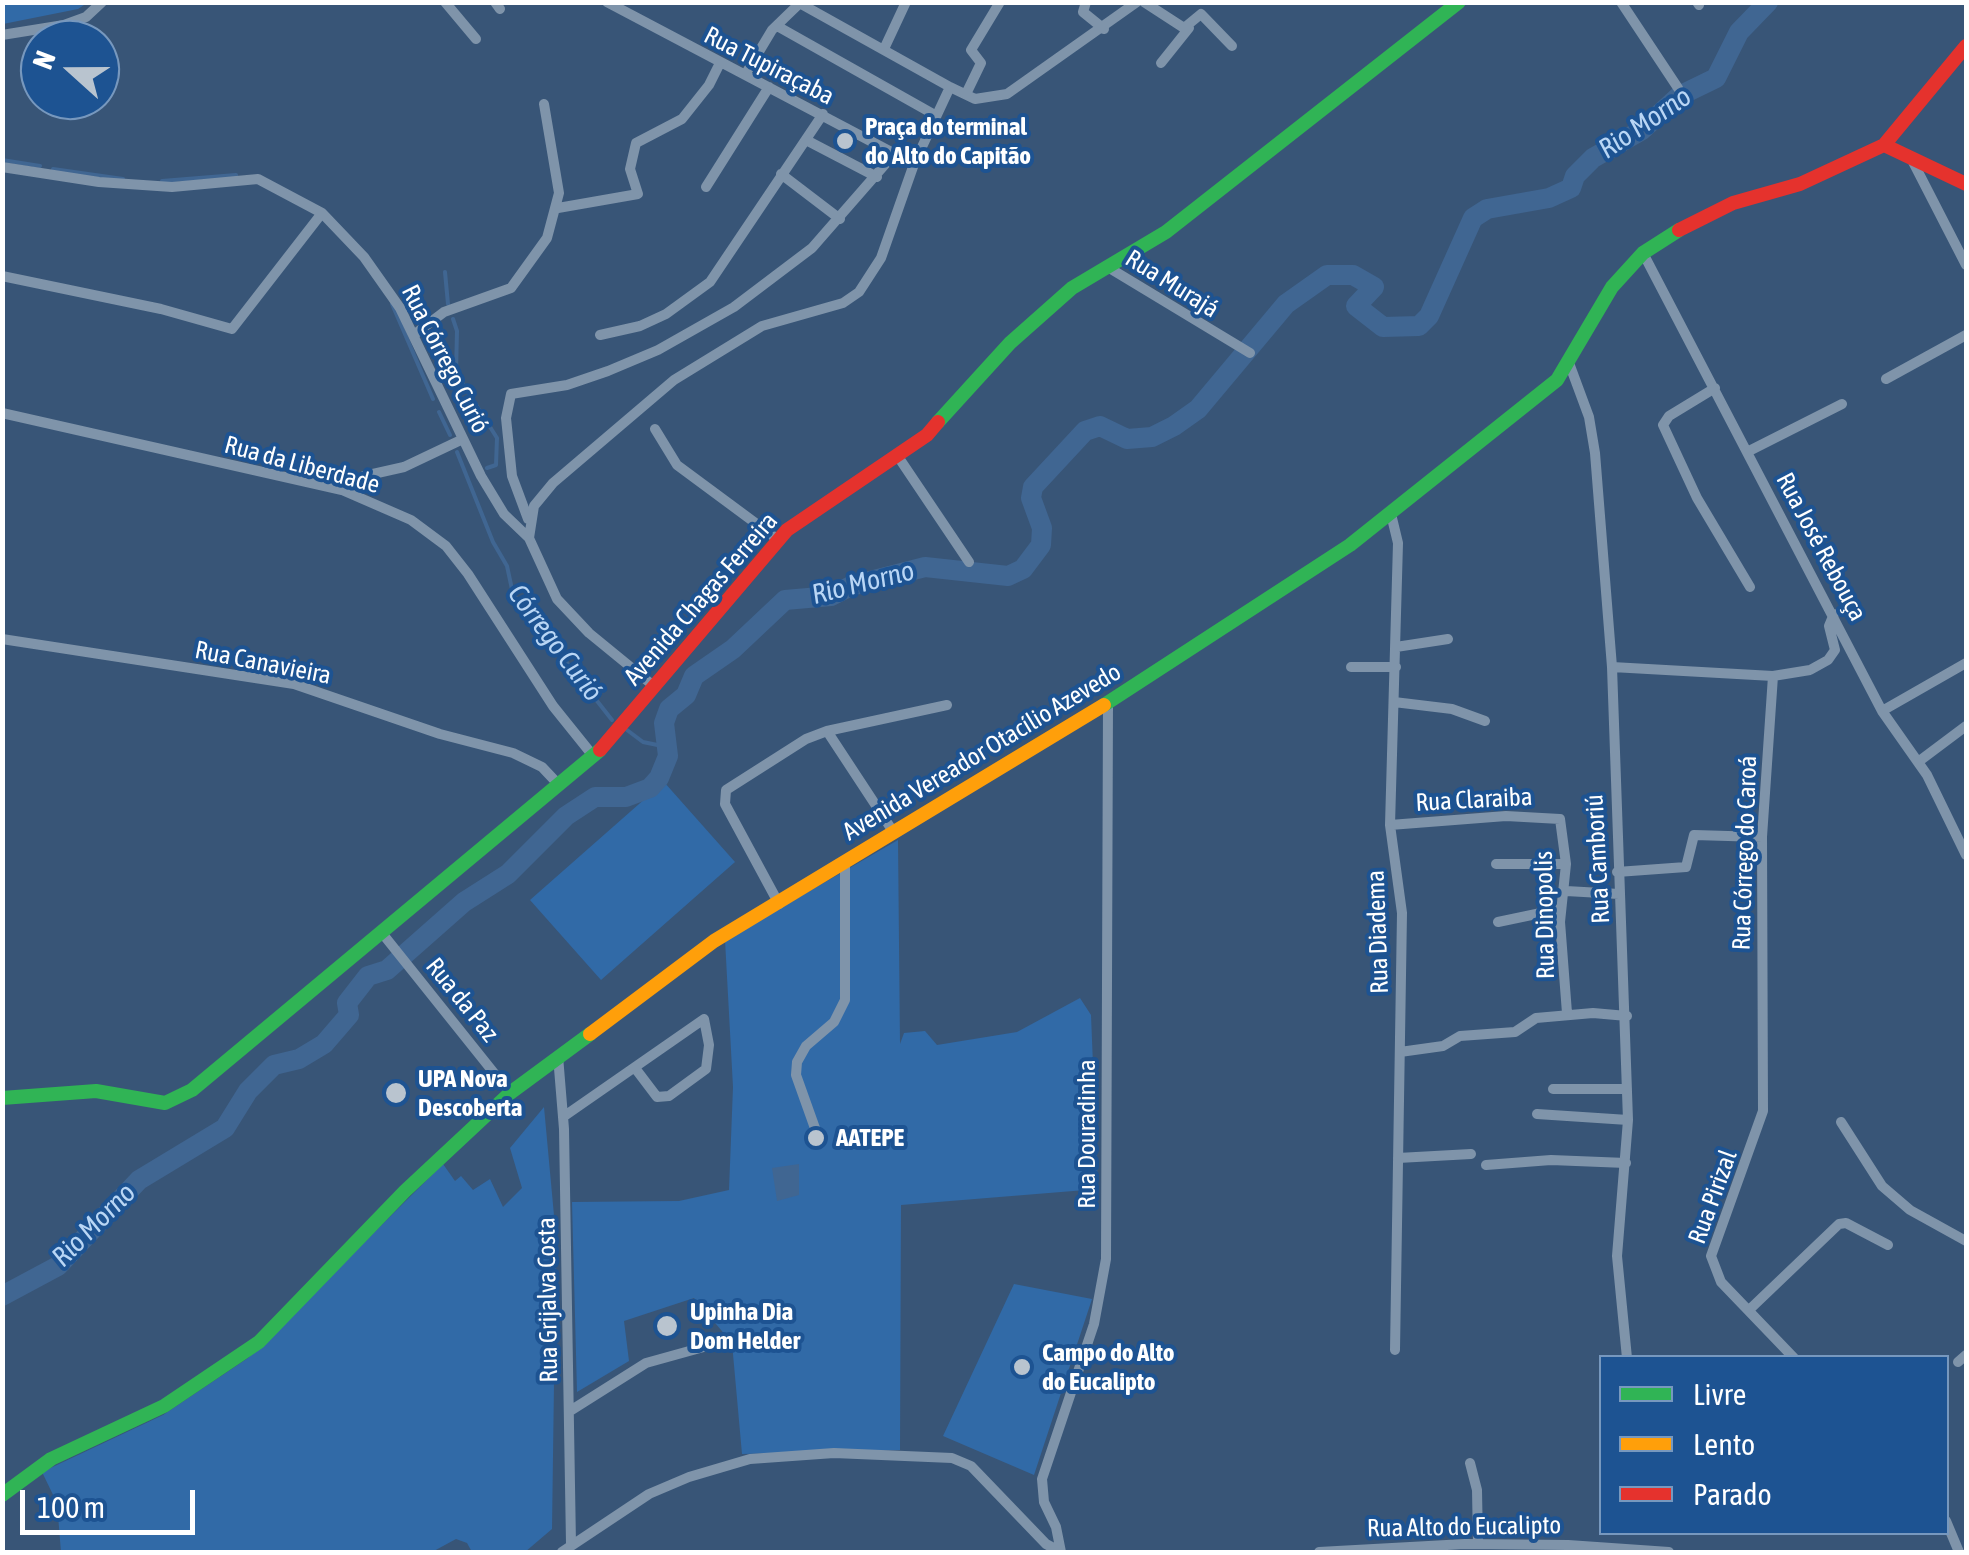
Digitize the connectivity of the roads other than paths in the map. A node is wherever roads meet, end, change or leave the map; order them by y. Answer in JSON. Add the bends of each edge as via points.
{"nodes":[{"id":1,"x":102,"y":2,"type":"edge"},
{"id":2,"x":445,"y":2,"type":"edge"},
{"id":3,"x":607,"y":2,"type":"edge"},
{"id":4,"x":906,"y":2,"type":"edge"},
{"id":5,"x":1086,"y":2,"type":"edge"},
{"id":6,"x":1140,"y":2,"type":"edge"},
{"id":7,"x":1459,"y":2,"type":"edge"},
{"id":8,"x":1621,"y":2,"type":"edge"},
{"id":9,"x":801,"y":4,"type":"edge"},
{"id":10,"x":994,"y":4,"type":"edge"},
{"id":11,"x":776,"y":26,"type":"junction"},
{"id":12,"x":1189,"y":28,"type":"junction"},
{"id":13,"x":1104,"y":29,"type":"junction"},
{"id":14,"x":2,"y":35,"type":"edge"},
{"id":15,"x":476,"y":38,"type":"dead end"},
{"id":16,"x":1232,"y":46,"type":"dead end"},
{"id":17,"x":1966,"y":46,"type":"edge"},
{"id":18,"x":884,"y":48,"type":"junction"},
{"id":19,"x":720,"y":63,"type":"junction"},
{"id":20,"x":1161,"y":63,"type":"dead end"},
{"id":21,"x":746,"y":75,"type":"junction"},
{"id":22,"x":769,"y":87,"type":"junction"},
{"id":23,"x":950,"y":87,"type":"junction"},
{"id":24,"x":1678,"y":88,"type":"dead end"},
{"id":25,"x":966,"y":94,"type":"junction"},
{"id":26,"x":544,"y":104,"type":"dead end"},
{"id":27,"x":823,"y":114,"type":"junction"},
{"id":28,"x":935,"y":115,"type":"junction"},
{"id":29,"x":806,"y":140,"type":"junction"},
{"id":30,"x":1884,"y":145,"type":"junction"},
{"id":31,"x":895,"y":153,"type":"junction"},
{"id":32,"x":1912,"y":160,"type":"junction"},
{"id":33,"x":914,"y":164,"type":"junction"},
{"id":34,"x":2,"y":167,"type":"edge"},
{"id":35,"x":782,"y":174,"type":"junction"},
{"id":36,"x":878,"y":177,"type":"junction"},
{"id":37,"x":1966,"y":184,"type":"edge"},
{"id":38,"x":706,"y":187,"type":"dead end"},
{"id":39,"x":558,"y":208,"type":"junction"},
{"id":40,"x":322,"y":213,"type":"junction"},
{"id":41,"x":840,"y":219,"type":"junction"},
{"id":42,"x":1643,"y":254,"type":"junction"},
{"id":43,"x":1966,"y":265,"type":"edge"},
{"id":44,"x":1106,"y":266,"type":"junction"},
{"id":45,"x":2,"y":276,"type":"edge"},
{"id":46,"x":415,"y":334,"type":"junction"},
{"id":47,"x":1966,"y":334,"type":"edge"},
{"id":48,"x":600,"y":335,"type":"dead end"},
{"id":49,"x":1250,"y":353,"type":"dead end"},
{"id":50,"x":1570,"y":362,"type":"junction"},
{"id":51,"x":1886,"y":379,"type":"dead end"},
{"id":52,"x":1715,"y":388,"type":"junction"},
{"id":53,"x":1842,"y":404,"type":"dead end"},
{"id":54,"x":2,"y":413,"type":"edge"},
{"id":55,"x":656,"y":429,"type":"dead end"},
{"id":56,"x":464,"y":438,"type":"junction"},
{"id":57,"x":1748,"y":451,"type":"junction"},
{"id":58,"x":900,"y":460,"type":"junction"},
{"id":59,"x":342,"y":490,"type":"junction"},
{"id":60,"x":1391,"y":514,"type":"junction"},
{"id":61,"x":528,"y":520,"type":"junction"},
{"id":62,"x":529,"y":538,"type":"junction"},
{"id":63,"x":777,"y":539,"type":"junction"},
{"id":64,"x":968,"y":562,"type":"dead end"},
{"id":65,"x":1750,"y":587,"type":"dead end"},
{"id":66,"x":1834,"y":614,"type":"junction"},
{"id":67,"x":1448,"y":639,"type":"dead end"},
{"id":68,"x":2,"y":640,"type":"edge"},
{"id":69,"x":1396,"y":647,"type":"junction"},
{"id":70,"x":1966,"y":664,"type":"edge"},
{"id":71,"x":1351,"y":667,"type":"dead end"},
{"id":72,"x":1396,"y":667,"type":"junction"},
{"id":73,"x":1612,"y":667,"type":"junction"},
{"id":74,"x":1773,"y":676,"type":"junction"},
{"id":75,"x":655,"y":687,"type":"junction"},
{"id":76,"x":1108,"y":702,"type":"junction"},
{"id":77,"x":1394,"y":702,"type":"junction"},
{"id":78,"x":948,"y":705,"type":"dead end"},
{"id":79,"x":1882,"y":711,"type":"junction"},
{"id":80,"x":1485,"y":721,"type":"dead end"},
{"id":81,"x":1966,"y":726,"type":"edge"},
{"id":82,"x":827,"y":730,"type":"junction"},
{"id":83,"x":594,"y":758,"type":"junction"},
{"id":84,"x":1918,"y":762,"type":"junction"},
{"id":85,"x":559,"y":785,"type":"junction"},
{"id":86,"x":1559,"y":818,"type":"joint"},
{"id":87,"x":1390,"y":825,"type":"junction"},
{"id":88,"x":894,"y":833,"type":"junction"},
{"id":89,"x":1762,"y":836,"type":"junction"},
{"id":90,"x":1966,"y":855,"type":"edge"},
{"id":91,"x":845,"y":862,"type":"junction"},
{"id":92,"x":1496,"y":864,"type":"dead end"},
{"id":93,"x":1566,"y":864,"type":"junction"},
{"id":94,"x":1617,"y":872,"type":"junction"},
{"id":95,"x":1566,"y":891,"type":"junction"},
{"id":96,"x":1619,"y":894,"type":"junction"},
{"id":97,"x":779,"y":904,"type":"junction"},
{"id":98,"x":1560,"y":909,"type":"junction"},
{"id":99,"x":1498,"y":922,"type":"dead end"},
{"id":100,"x":386,"y":937,"type":"junction"},
{"id":101,"x":1567,"y":1014,"type":"junction"},
{"id":102,"x":1627,"y":1016,"type":"junction"},
{"id":103,"x":1400,"y":1052,"type":"junction"},
{"id":104,"x":558,"y":1056,"type":"junction"},
{"id":105,"x":635,"y":1068,"type":"junction"},
{"id":106,"x":1627,"y":1088,"type":"junction"},
{"id":107,"x":1554,"y":1089,"type":"dead end"},
{"id":108,"x":510,"y":1092,"type":"junction"},
{"id":109,"x":2,"y":1098,"type":"edge"},
{"id":110,"x":1536,"y":1114,"type":"dead end"},
{"id":111,"x":563,"y":1117,"type":"junction"},
{"id":112,"x":1628,"y":1120,"type":"junction"},
{"id":113,"x":1841,"y":1122,"type":"dead end"},
{"id":114,"x":816,"y":1132,"type":"dead end"},
{"id":115,"x":1756,"y":1140,"type":"joint"},
{"id":116,"x":1471,"y":1154,"type":"dead end"},
{"id":117,"x":1398,"y":1158,"type":"junction"},
{"id":118,"x":1626,"y":1163,"type":"junction"},
{"id":119,"x":1486,"y":1165,"type":"dead end"},
{"id":120,"x":1966,"y":1240,"type":"edge"},
{"id":121,"x":1888,"y":1245,"type":"dead end"},
{"id":122,"x":1748,"y":1310,"type":"junction"},
{"id":123,"x":718,"y":1343,"type":"dead end"},
{"id":124,"x":1394,"y":1350,"type":"dead end"},
{"id":125,"x":1626,"y":1355,"type":"edge"},
{"id":126,"x":1791,"y":1355,"type":"edge"},
{"id":127,"x":570,"y":1410,"type":"junction"},
{"id":128,"x":1470,"y":1463,"type":"dead end"},
{"id":129,"x":2,"y":1495,"type":"edge"},
{"id":130,"x":1949,"y":1528,"type":"edge"},
{"id":131,"x":1642,"y":1535,"type":"edge"},
{"id":132,"x":1478,"y":1544,"type":"junction"},
{"id":133,"x":567,"y":1548,"type":"edge"},
{"id":134,"x":1642,"y":1549,"type":"junction"},
{"id":135,"x":1061,"y":1552,"type":"edge"},
{"id":136,"x":1319,"y":1552,"type":"edge"},
{"id":137,"x":1669,"y":1552,"type":"edge"},
{"id":138,"x":1960,"y":1552,"type":"edge"}],
"edges":[{"from":1,"to":14,"type":"street","via":[[64,25]]},
{"from":2,"to":15,"type":"street"},
{"from":3,"to":19,"type":"street","name":"Rua Tupiraçaba"},
{"from":4,"to":18,"type":"street"},
{"from":5,"to":13,"type":"street","via":[[1084,12]]},
{"from":6,"to":12,"type":"street"},
{"from":6,"to":13,"type":"street"},
{"from":7,"to":44,"type":"main road","name":"Avenida Chagas Ferreira","via":[[1166,232]]},
{"from":8,"to":24,"type":"street"},
{"from":9,"to":11,"type":"street"},
{"from":9,"to":18,"type":"street"},
{"from":10,"to":25,"type":"street","via":[[971,50],[980,65]]},
{"from":11,"to":21,"type":"street"},
{"from":11,"to":28,"type":"street"},
{"from":12,"to":16,"type":"street","via":[[1200,14]]},
{"from":12,"to":20,"type":"street"},
{"from":13,"to":25,"type":"street","via":[[1006,94],[985,100]]},
{"from":17,"to":30,"type":"main road","name":"Avenida Vereador Otacílio Azevedo"},
{"from":18,"to":23,"type":"street"},
{"from":19,"to":21,"type":"street","name":"Rua Tupiraçaba"},
{"from":19,"to":39,"type":"street","via":[[682,119],[636,143],[630,170],[638,194]]},
{"from":21,"to":22,"type":"street","name":"Rua Tupiraçaba"},
{"from":22,"to":27,"type":"street","name":"Rua Tupiraçaba"},
{"from":22,"to":38,"type":"street"},
{"from":23,"to":25,"type":"street"},
{"from":23,"to":28,"type":"street"},
{"from":26,"to":39,"type":"street"},
{"from":27,"to":29,"type":"street"},
{"from":27,"to":31,"type":"street","name":"Rua Tupiraçaba"},
{"from":28,"to":33,"type":"street"},
{"from":29,"to":35,"type":"street"},
{"from":29,"to":36,"type":"street"},
{"from":30,"to":32,"type":"main road"},
{"from":30,"to":42,"type":"main road","name":"Avenida Vereador Otacílio Azevedo","via":[[1800,184],[1693,220]]},
{"from":31,"to":33,"type":"street","name":"Rua Tupiraçaba"},
{"from":31,"to":36,"type":"street"},
{"from":32,"to":37,"type":"main road"},
{"from":32,"to":43,"type":"street"},
{"from":33,"to":61,"type":"street","via":[[882,258],[859,292],[843,303],[762,326],[674,380],[553,483]]},
{"from":34,"to":40,"type":"street","name":"Rua Córrego Curió","via":[[172,186],[258,180]]},
{"from":35,"to":41,"type":"street"},
{"from":35,"to":48,"type":"street","via":[[710,282],[690,300],[640,326]]},
{"from":36,"to":41,"type":"street"},
{"from":39,"to":46,"type":"street","via":[[547,238],[511,288],[444,312]]},
{"from":40,"to":45,"type":"street","via":[[232,330]]},
{"from":40,"to":46,"type":"street","name":"Rua Córrego Curió","via":[[364,258]]},
{"from":41,"to":61,"type":"street","via":[[780,276],[658,350],[567,385],[511,394],[506,418],[512,476]]},
{"from":42,"to":50,"type":"main road","name":"Avenida Vereador Otacílio Azevedo","via":[[1612,287]]},
{"from":42,"to":52,"type":"street","name":"Rua José Rebouça"},
{"from":44,"to":49,"type":"street","name":"Rua Murajá"},
{"from":44,"to":58,"type":"main road","name":"Avenida Chagas Ferreira","via":[[1010,342]]},
{"from":46,"to":56,"type":"street","name":"Rua Córrego Curió"},
{"from":47,"to":51,"type":"street"},
{"from":50,"to":60,"type":"main road","name":"Avenida Vereador Otacílio Azevedo","via":[[1530,403]]},
{"from":50,"to":73,"type":"street","name":"Rua Camboriú","via":[[1596,453]]},
{"from":52,"to":57,"type":"street","name":"Rua José Rebouça"},
{"from":52,"to":65,"type":"street","via":[[1663,425]]},
{"from":53,"to":57,"type":"street"},
{"from":54,"to":59,"type":"street","name":"Rua da Liberdade"},
{"from":55,"to":63,"type":"street","via":[[677,465]]},
{"from":56,"to":59,"type":"street"},
{"from":56,"to":62,"type":"street","name":"Rua Córrego Curió","via":[[504,514]]},
{"from":57,"to":66,"type":"street","name":"Rua José Rebouça"},
{"from":58,"to":63,"type":"main road","name":"Avenida Chagas Ferreira"},
{"from":58,"to":64,"type":"street"},
{"from":59,"to":83,"type":"street","name":"Rua da Liberdade","via":[[411,520],[446,546]]},
{"from":60,"to":69,"type":"street","name":"Rua Diadema","via":[[1398,542]]},
{"from":60,"to":76,"type":"main road","name":"Avenida Vereador Otacílio Azevedo"},
{"from":61,"to":62,"type":"street"},
{"from":62,"to":75,"type":"street","name":"Rua Córrego Curió","via":[[570,616]]},
{"from":63,"to":75,"type":"main road","name":"Avenida Chagas Ferreira"},
{"from":66,"to":74,"type":"street","via":[[1829,626],[1835,650],[1828,660]]},
{"from":66,"to":79,"type":"street","name":"Rua José Rebouça"},
{"from":67,"to":69,"type":"street"},
{"from":68,"to":85,"type":"street","name":"Rua Canavieira","via":[[294,684],[513,753]]},
{"from":69,"to":72,"type":"street","name":"Rua Diadema"},
{"from":70,"to":79,"type":"street"},
{"from":71,"to":72,"type":"street"},
{"from":72,"to":77,"type":"street","name":"Rua Diadema"},
{"from":73,"to":74,"type":"street"},
{"from":73,"to":94,"type":"street","name":"Rua Camboriú"},
{"from":74,"to":89,"type":"street","name":"Rua Córrego do Caroá"},
{"from":75,"to":83,"type":"main road","name":"Avenida Chagas Ferreira"},
{"from":76,"to":88,"type":"main road","name":"Avenida Vereador Otacílio Azevedo"},
{"from":76,"to":135,"type":"street","name":"Rua Douradinha","via":[[1106,1259],[1098,1310],[1042,1479]]},
{"from":77,"to":80,"type":"street","via":[[1452,709]]},
{"from":77,"to":87,"type":"street","name":"Rua Diadema"},
{"from":78,"to":82,"type":"street"},
{"from":79,"to":84,"type":"street","name":"Rua José Rebouça"},
{"from":81,"to":84,"type":"street"},
{"from":82,"to":88,"type":"street"},
{"from":82,"to":97,"type":"street","via":[[745,777],[722,798]]},
{"from":83,"to":85,"type":"main road","name":"Avenida Chagas Ferreira"},
{"from":84,"to":90,"type":"street","name":"Rua José Rebouça"},
{"from":85,"to":100,"type":"main road","name":"Avenida Chagas Ferreira"},
{"from":86,"to":87,"type":"street","name":"Rua Claraiba"},
{"from":86,"to":93,"type":"street","name":"Rua Dinopolis"},
{"from":87,"to":103,"type":"street","name":"Rua Diadema","via":[[1402,912]]},
{"from":88,"to":91,"type":"main road","name":"Avenida Vereador Otacílio Azevedo"},
{"from":89,"to":94,"type":"street","via":[[1694,835],[1686,866]]},
{"from":89,"to":115,"type":"street","name":"Rua Córrego do Caroá","via":[[1765,1080]]},
{"from":91,"to":97,"type":"main road","name":"Avenida Vereador Otacílio Azevedo"},
{"from":91,"to":114,"type":"street","via":[[844,1000],[834,1022],[797,1062]]},
{"from":92,"to":93,"type":"street"},
{"from":93,"to":95,"type":"street","name":"Rua Dinopolis"},
{"from":94,"to":96,"type":"street","name":"Rua Camboriú"},
{"from":95,"to":96,"type":"street"},
{"from":95,"to":98,"type":"street","name":"Rua Dinopolis"},
{"from":96,"to":102,"type":"street","name":"Rua Camboriú"},
{"from":97,"to":104,"type":"main road","name":"Avenida Vereador Otacílio Azevedo","via":[[744,919]]},
{"from":98,"to":99,"type":"street"},
{"from":98,"to":101,"type":"street","name":"Rua Dinopolis"},
{"from":100,"to":108,"type":"street","name":"Rua da Paz"},
{"from":100,"to":109,"type":"main road","name":"Avenida Chagas Ferreira","via":[[173,1102],[96,1091]]},
{"from":101,"to":102,"type":"street"},
{"from":101,"to":103,"type":"street","via":[[1536,1018],[1515,1032],[1460,1036],[1443,1046]]},
{"from":102,"to":106,"type":"street","name":"Rua Camboriú"},
{"from":103,"to":117,"type":"street","name":"Rua Diadema"},
{"from":104,"to":108,"type":"main road","name":"Avenida Vereador Otacílio Azevedo"},
{"from":104,"to":111,"type":"street","name":"Rua Grijalva Costa"},
{"from":105,"to":105,"type":"street","via":[[663,1049],[704,1019],[706,1068],[669,1096],[657,1097]]},
{"from":105,"to":111,"type":"street"},
{"from":106,"to":107,"type":"street"},
{"from":106,"to":112,"type":"street","name":"Rua Camboriú"},
{"from":108,"to":129,"type":"main road","name":"Avenida Vereador Otacílio Azevedo","via":[[259,1342],[164,1406],[51,1459]]},
{"from":110,"to":112,"type":"street"},
{"from":111,"to":127,"type":"street","name":"Rua Grijalva Costa"},
{"from":112,"to":118,"type":"street","name":"Rua Camboriú"},
{"from":113,"to":120,"type":"street","via":[[1882,1186],[1910,1210]]},
{"from":115,"to":122,"type":"street","name":"Rua Pirizal","via":[[1711,1256],[1713,1270]]},
{"from":116,"to":117,"type":"street"},
{"from":117,"to":124,"type":"street","name":"Rua Diadema"},
{"from":118,"to":119,"type":"street"},
{"from":118,"to":125,"type":"street","name":"Rua Camboriú","via":[[1616,1228]]},
{"from":121,"to":122,"type":"street","via":[[1839,1224]]},
{"from":122,"to":126,"type":"street","name":"Rua Pirizal"},
{"from":123,"to":127,"type":"street","via":[[646,1363]]},
{"from":127,"to":133,"type":"street","name":"Rua Grijalva Costa"},
{"from":128,"to":132,"type":"street"},
{"from":130,"to":138,"type":"street"},
{"from":131,"to":134,"type":"street"},
{"from":132,"to":134,"type":"street","name":"Rua Alto do Eucalipto"},
{"from":132,"to":136,"type":"street","name":"Rua Alto do Eucalipto"},
{"from":133,"to":135,"type":"street","via":[[649,1494],[700,1473],[750,1459],[834,1453],[952,1458],[972,1466]]},
{"from":134,"to":137,"type":"street","name":"Rua Alto do Eucalipto"}]}
